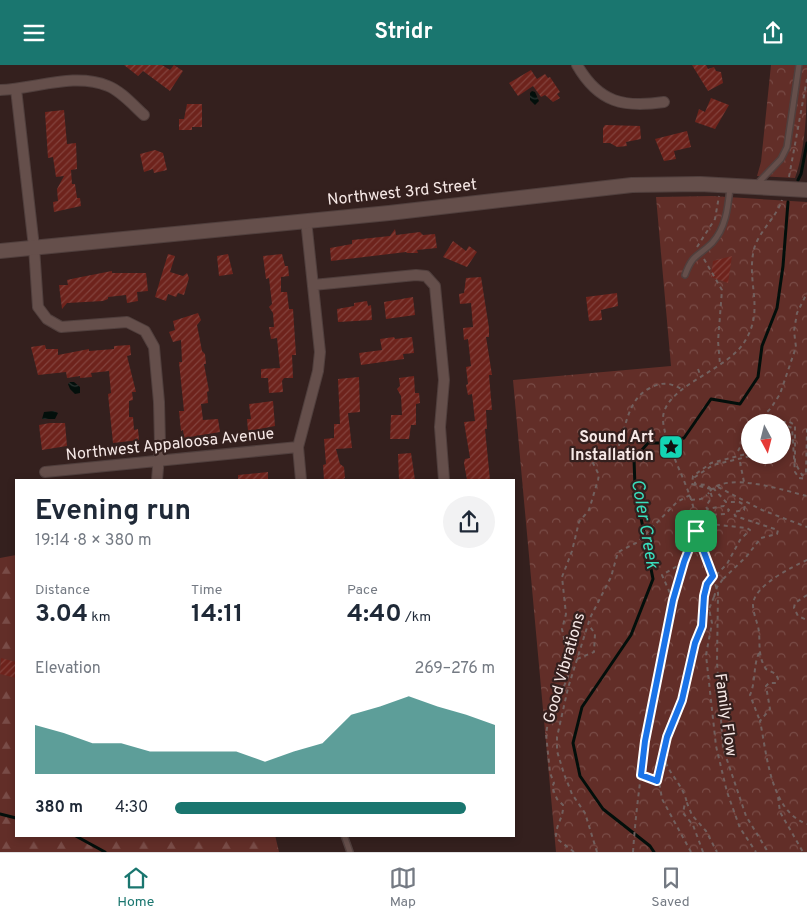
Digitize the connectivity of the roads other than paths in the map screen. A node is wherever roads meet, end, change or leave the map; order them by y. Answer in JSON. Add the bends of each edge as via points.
{"nodes":[{"id":1,"x":576,"y":65,"type":"edge"},
{"id":2,"x":799,"y":65,"type":"edge"},
{"id":3,"x":16,"y":89,"type":"junction"},
{"id":4,"x":0,"y":90,"type":"edge"},
{"id":5,"x":664,"y":102,"type":"dead end"},
{"id":6,"x":144,"y":115,"type":"dead end"},
{"id":7,"x":755,"y":186,"type":"junction"},
{"id":8,"x":725,"y":189,"type":"junction"},
{"id":9,"x":807,"y":191,"type":"edge"},
{"id":10,"x":306,"y":220,"type":"junction"},
{"id":11,"x":34,"y":247,"type":"junction"},
{"id":12,"x":0,"y":251,"type":"edge"},
{"id":13,"x":685,"y":275,"type":"dead end"},
{"id":14,"x":313,"y":285,"type":"junction"},
{"id":15,"x":298,"y":447,"type":"junction"},
{"id":16,"x":158,"y":461,"type":"junction"},
{"id":17,"x":45,"y":472,"type":"dead end"},
{"id":18,"x":157,"y":479,"type":"edge"},
{"id":19,"x":301,"y":479,"type":"edge"},
{"id":20,"x":444,"y":479,"type":"edge"},
{"id":21,"x":345,"y":837,"type":"edge"},
{"id":22,"x":350,"y":852,"type":"edge"}],
"edges":[{"from":1,"to":5,"type":"street","via":[[594,88],[613,101],[630,105]]},
{"from":2,"to":7,"type":"lane","via":[[787,147],[781,159]]},
{"from":3,"to":4,"type":"street"},
{"from":3,"to":6,"type":"street","via":[[92,81],[110,87]]},
{"from":3,"to":11,"type":"street"},
{"from":7,"to":8,"type":"street","name":"Northwest 3rd Street"},
{"from":7,"to":9,"type":"street","name":"Northwest 3rd Street"},
{"from":8,"to":10,"type":"street","name":"Northwest 3rd Street","via":[[632,185]]},
{"from":8,"to":13,"type":"lane","via":[[723,226],[712,243],[691,260]]},
{"from":10,"to":11,"type":"street","name":"Northwest 3rd Street"},
{"from":10,"to":14,"type":"street"},
{"from":11,"to":12,"type":"street","name":"Northwest 3rd Street"},
{"from":11,"to":16,"type":"street","via":[[38,307],[46,319],[61,327],[127,322],[145,331],[154,347],[159,402]]},
{"from":14,"to":15,"type":"street","via":[[320,352]]},
{"from":14,"to":20,"type":"street","via":[[426,276],[435,286],[444,379],[440,427]]},
{"from":15,"to":16,"type":"street","name":"Northwest Appaloosa Avenue"},
{"from":15,"to":19,"type":"street"},
{"from":16,"to":17,"type":"street","name":"Northwest Appaloosa Avenue"},
{"from":16,"to":18,"type":"street"},
{"from":21,"to":22,"type":"lane"}]}
